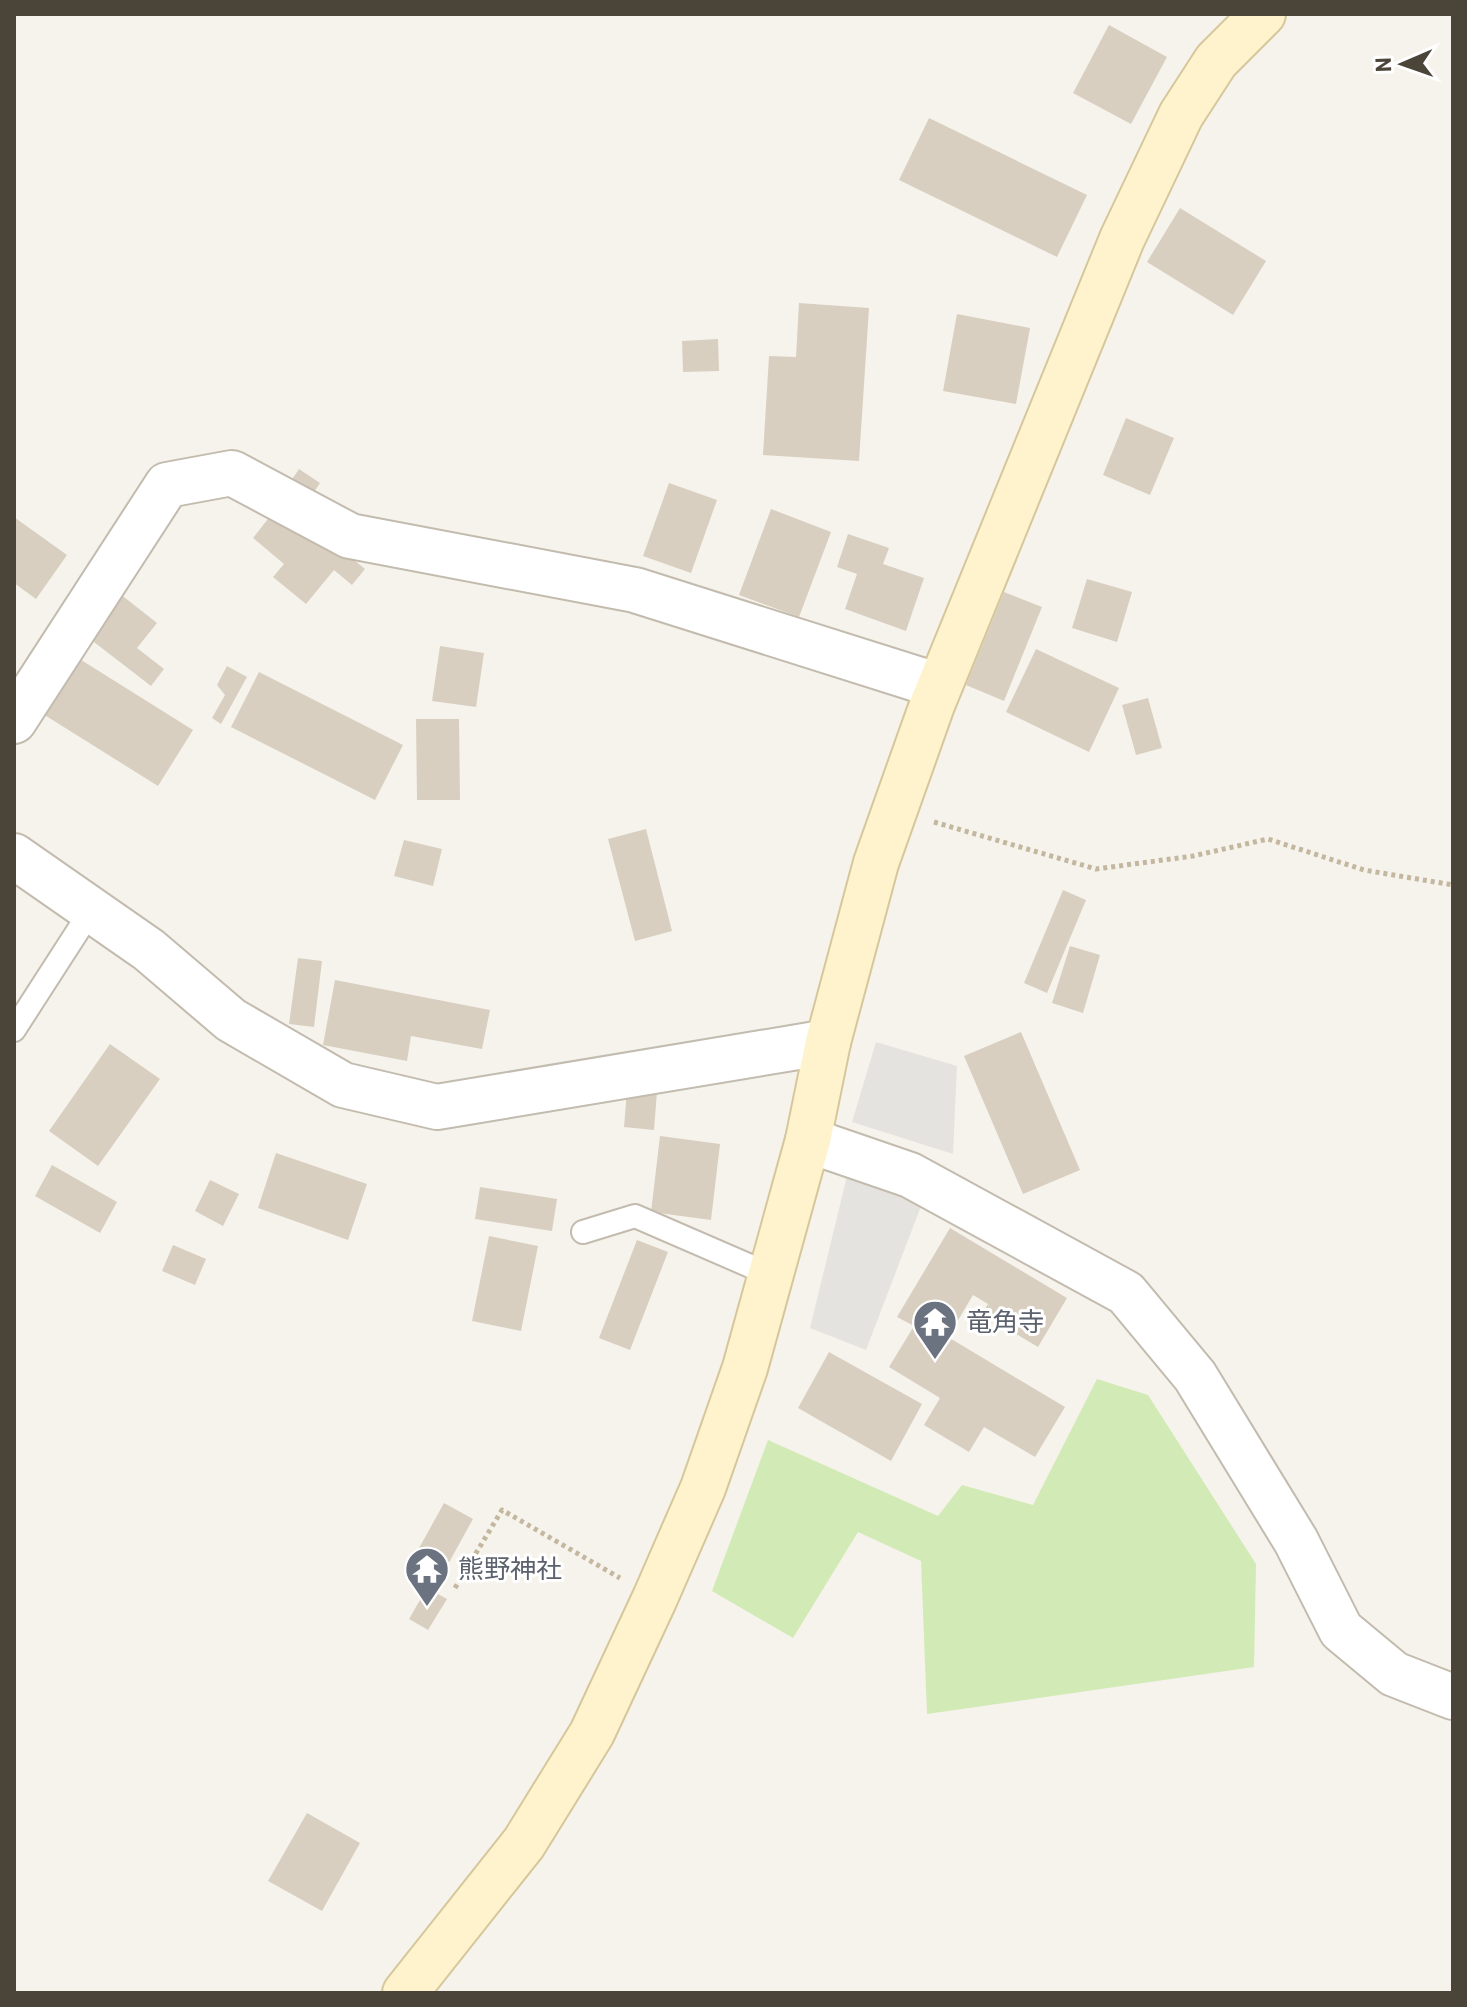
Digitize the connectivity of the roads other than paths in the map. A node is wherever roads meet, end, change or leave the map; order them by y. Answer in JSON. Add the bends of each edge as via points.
{"nodes":[{"id":1,"x":1263,"y":14,"type":"edge"},
{"id":2,"x":939,"y":686,"type":"junction"},
{"id":3,"x":14,"y":721,"type":"edge"},
{"id":4,"x":14,"y":856,"type":"edge"},
{"id":5,"x":92,"y":909,"type":"junction"},
{"id":6,"x":14,"y":1030,"type":"edge"},
{"id":7,"x":828,"y":1042,"type":"junction"},
{"id":8,"x":808,"y":1140,"type":"junction"},
{"id":9,"x":583,"y":1232,"type":"dead end"},
{"id":10,"x":771,"y":1275,"type":"junction"},
{"id":11,"x":1453,"y":1697,"type":"edge"},
{"id":12,"x":405,"y":1993,"type":"edge"}],
"edges":[{"from":1,"to":2,"type":"street","via":[[1216,61],[1181,115],[1122,239]]},
{"from":2,"to":3,"type":"street","via":[[635,590],[350,536],[232,473],[167,485]]},
{"from":2,"to":7,"type":"street","via":[[876,863]]},
{"from":4,"to":5,"type":"street"},
{"from":5,"to":6,"type":"lane"},
{"from":5,"to":7,"type":"street","via":[[231,1020],[343,1085],[437,1107]]},
{"from":7,"to":8,"type":"street"},
{"from":8,"to":10,"type":"street"},
{"from":8,"to":11,"type":"street","via":[[910,1175],[1126,1293],[1195,1376],[1296,1541],[1341,1630],[1394,1674]]},
{"from":9,"to":10,"type":"lane","via":[[635,1216]]},
{"from":10,"to":12,"type":"street","via":[[703,1488],[592,1733],[524,1843]]}]}
